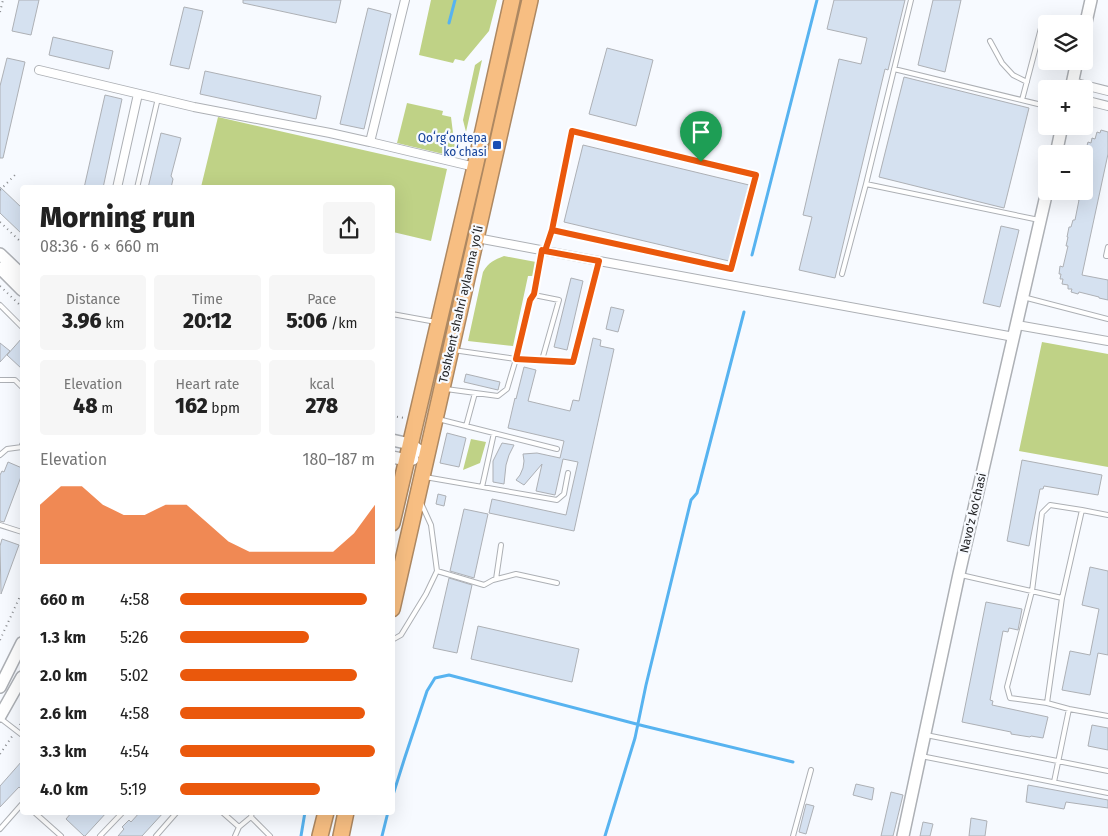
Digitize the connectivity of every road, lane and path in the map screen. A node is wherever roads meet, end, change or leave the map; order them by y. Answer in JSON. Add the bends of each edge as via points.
{"nodes":[{"id":1,"x":3,"y":0,"type":"edge"},
{"id":2,"x":396,"y":0,"type":"edge"},
{"id":3,"x":512,"y":0,"type":"edge"},
{"id":4,"x":530,"y":0,"type":"edge"},
{"id":5,"x":910,"y":0,"type":"edge"},
{"id":6,"x":1091,"y":0,"type":"edge"},
{"id":7,"x":405,"y":1,"type":"edge"},
{"id":8,"x":0,"y":12,"type":"edge"},
{"id":9,"x":1088,"y":15,"type":"edge"},
{"id":10,"x":1038,"y":40,"type":"edge"},
{"id":11,"x":990,"y":41,"type":"dead end"},
{"id":12,"x":894,"y":69,"type":"junction"},
{"id":13,"x":39,"y":70,"type":"dead end"},
{"id":14,"x":1027,"y":82,"type":"junction"},
{"id":15,"x":1093,"y":88,"type":"edge"},
{"id":16,"x":1108,"y":90,"type":"edge"},
{"id":17,"x":138,"y":94,"type":"junction"},
{"id":18,"x":158,"y":98,"type":"junction"},
{"id":19,"x":1022,"y":100,"type":"junction"},
{"id":20,"x":1093,"y":102,"type":"edge"},
{"id":21,"x":1038,"y":104,"type":"edge"},
{"id":22,"x":1108,"y":106,"type":"edge"},
{"id":23,"x":370,"y":142,"type":"junction"},
{"id":24,"x":475,"y":167,"type":"junction"},
{"id":25,"x":14,"y":175,"type":"dead end"},
{"id":26,"x":866,"y":184,"type":"junction"},
{"id":27,"x":118,"y":185,"type":"edge"},
{"id":28,"x":138,"y":185,"type":"edge"},
{"id":29,"x":0,"y":190,"type":"edge"},
{"id":30,"x":1045,"y":200,"type":"edge"},
{"id":31,"x":1041,"y":220,"type":"junction"},
{"id":32,"x":0,"y":222,"type":"edge"},
{"id":33,"x":552,"y":230,"type":"junction"},
{"id":34,"x":477,"y":238,"type":"junction"},
{"id":35,"x":20,"y":242,"type":"edge"},
{"id":36,"x":1108,"y":247,"type":"edge"},
{"id":37,"x":543,"y":251,"type":"junction"},
{"id":38,"x":0,"y":254,"type":"edge"},
{"id":39,"x":1108,"y":256,"type":"edge"},
{"id":40,"x":599,"y":261,"type":"junction"},
{"id":41,"x":0,"y":268,"type":"edge"},
{"id":42,"x":20,"y":273,"type":"edge"},
{"id":43,"x":842,"y":274,"type":"dead end"},
{"id":44,"x":0,"y":286,"type":"edge"},
{"id":45,"x":20,"y":288,"type":"edge"},
{"id":46,"x":534,"y":294,"type":"junction"},
{"id":47,"x":1023,"y":297,"type":"junction"},
{"id":48,"x":0,"y":304,"type":"edge"},
{"id":49,"x":20,"y":305,"type":"edge"},
{"id":50,"x":395,"y":315,"type":"edge"},
{"id":51,"x":1108,"y":319,"type":"edge"},
{"id":52,"x":439,"y":322,"type":"junction"},
{"id":53,"x":20,"y":325,"type":"edge"},
{"id":54,"x":1017,"y":325,"type":"junction"},
{"id":55,"x":1014,"y":337,"type":"junction"},
{"id":56,"x":1108,"y":341,"type":"edge"},
{"id":57,"x":451,"y":350,"type":"junction"},
{"id":58,"x":516,"y":359,"type":"junction"},
{"id":59,"x":542,"y":360,"type":"junction"},
{"id":60,"x":0,"y":380,"type":"edge"},
{"id":61,"x":20,"y":385,"type":"edge"},
{"id":62,"x":442,"y":389,"type":"junction"},
{"id":63,"x":474,"y":393,"type":"junction"},
{"id":64,"x":436,"y":418,"type":"junction"},
{"id":65,"x":466,"y":426,"type":"junction"},
{"id":66,"x":494,"y":433,"type":"junction"},
{"id":67,"x":395,"y":441,"type":"edge"},
{"id":68,"x":410,"y":444,"type":"junction"},
{"id":69,"x":20,"y":447,"type":"edge"},
{"id":70,"x":557,"y":449,"type":"dead end"},
{"id":71,"x":0,"y":455,"type":"edge"},
{"id":72,"x":427,"y":456,"type":"junction"},
{"id":73,"x":400,"y":458,"type":"edge"},
{"id":74,"x":568,"y":472,"type":"dead end"},
{"id":75,"x":422,"y":477,"type":"junction"},
{"id":76,"x":482,"y":487,"type":"junction"},
{"id":77,"x":418,"y":497,"type":"junction"},
{"id":78,"x":395,"y":499,"type":"edge"},
{"id":79,"x":1082,"y":510,"type":"junction"},
{"id":80,"x":1108,"y":515,"type":"edge"},
{"id":81,"x":0,"y":524,"type":"edge"},
{"id":82,"x":20,"y":531,"type":"edge"},
{"id":83,"x":501,"y":545,"type":"dead end"},
{"id":84,"x":437,"y":571,"type":"junction"},
{"id":85,"x":959,"y":574,"type":"junction"},
{"id":86,"x":496,"y":579,"type":"junction"},
{"id":87,"x":557,"y":583,"type":"dead end"},
{"id":88,"x":1032,"y":591,"type":"junction"},
{"id":89,"x":20,"y":596,"type":"edge"},
{"id":90,"x":395,"y":596,"type":"edge"},
{"id":91,"x":1062,"y":598,"type":"junction"},
{"id":92,"x":395,"y":638,"type":"edge"},
{"id":93,"x":0,"y":640,"type":"edge"},
{"id":94,"x":20,"y":647,"type":"edge"},
{"id":95,"x":20,"y":681,"type":"edge"},
{"id":96,"x":0,"y":687,"type":"edge"},
{"id":97,"x":1047,"y":702,"type":"junction"},
{"id":98,"x":1069,"y":709,"type":"junction"},
{"id":99,"x":1108,"y":716,"type":"edge"},
{"id":100,"x":0,"y":717,"type":"edge"},
{"id":101,"x":20,"y":724,"type":"edge"},
{"id":102,"x":17,"y":730,"type":"junction"},
{"id":103,"x":20,"y":732,"type":"edge"},
{"id":104,"x":925,"y":734,"type":"junction"},
{"id":105,"x":0,"y":754,"type":"edge"},
{"id":106,"x":920,"y":756,"type":"junction"},
{"id":107,"x":1059,"y":762,"type":"junction"},
{"id":108,"x":811,"y":770,"type":"dead end"},
{"id":109,"x":1108,"y":771,"type":"edge"},
{"id":110,"x":1054,"y":782,"type":"junction"},
{"id":111,"x":1108,"y":793,"type":"edge"},
{"id":112,"x":20,"y":806,"type":"edge"},
{"id":113,"x":37,"y":815,"type":"edge"},
{"id":114,"x":120,"y":815,"type":"edge"},
{"id":115,"x":174,"y":815,"type":"edge"},
{"id":116,"x":225,"y":815,"type":"edge"},
{"id":117,"x":251,"y":815,"type":"edge"},
{"id":118,"x":253,"y":815,"type":"edge"},
{"id":119,"x":325,"y":815,"type":"edge"},
{"id":120,"x":345,"y":815,"type":"edge"},
{"id":121,"x":238,"y":827,"type":"junction"},
{"id":122,"x":0,"y":829,"type":"edge"},
{"id":123,"x":61,"y":836,"type":"edge"},
{"id":124,"x":100,"y":836,"type":"edge"},
{"id":125,"x":156,"y":836,"type":"edge"},
{"id":126,"x":235,"y":836,"type":"edge"},
{"id":127,"x":270,"y":836,"type":"edge"},
{"id":128,"x":320,"y":836,"type":"edge"},
{"id":129,"x":341,"y":836,"type":"edge"},
{"id":130,"x":793,"y":836,"type":"edge"},
{"id":131,"x":903,"y":836,"type":"edge"}],
"edges":[{"from":1,"to":8,"type":"path"},
{"from":2,"to":7,"type":"street"},
{"from":3,"to":24,"type":"highway","name":"Toshkent shahri aylanma yoʻli"},
{"from":4,"to":34,"type":"highway","name":"Toshkent shahri aylanma yoʻli"},
{"from":5,"to":12,"type":"lane"},
{"from":6,"to":9,"type":"street"},
{"from":7,"to":23,"type":"street"},
{"from":10,"to":14,"type":"lane"},
{"from":11,"to":14,"type":"lane","via":[[1013,76]]},
{"from":12,"to":19,"type":"lane"},
{"from":12,"to":26,"type":"lane"},
{"from":13,"to":17,"type":"street"},
{"from":14,"to":19,"type":"lane"},
{"from":15,"to":16,"type":"street"},
{"from":17,"to":18,"type":"street"},
{"from":17,"to":27,"type":"street"},
{"from":18,"to":23,"type":"street"},
{"from":18,"to":28,"type":"lane"},
{"from":19,"to":21,"type":"lane"},
{"from":20,"to":22,"type":"street"},
{"from":23,"to":24,"type":"street"},
{"from":24,"to":52,"type":"highway","name":"Toshkent shahri aylanma yoʻli"},
{"from":25,"to":29,"type":"path"},
{"from":26,"to":31,"type":"lane"},
{"from":26,"to":43,"type":"lane"},
{"from":30,"to":31,"type":"street","name":"Navo'z ko'chasi"},
{"from":31,"to":47,"type":"street","name":"Navo'z ko'chasi"},
{"from":32,"to":35,"type":"path"},
{"from":33,"to":33,"type":"lane","via":[[572,131],[756,175],[731,269]]},
{"from":33,"to":37,"type":"lane"},
{"from":34,"to":37,"type":"street"},
{"from":34,"to":57,"type":"highway","name":"Toshkent shahri aylanma yoʻli"},
{"from":36,"to":39,"type":"lane"},
{"from":37,"to":40,"type":"street"},
{"from":37,"to":46,"type":"lane"},
{"from":38,"to":42,"type":"street"},
{"from":40,"to":55,"type":"street"},
{"from":40,"to":59,"type":"lane","via":[[573,362]]},
{"from":41,"to":45,"type":"street"},
{"from":44,"to":49,"type":"path"},
{"from":46,"to":58,"type":"lane"},
{"from":46,"to":59,"type":"lane","via":[[559,300]]},
{"from":47,"to":51,"type":"lane"},
{"from":47,"to":54,"type":"street","name":"Navo'z ko'chasi"},
{"from":48,"to":53,"type":"lane"},
{"from":50,"to":52,"type":"lane"},
{"from":52,"to":68,"type":"highway","name":"Toshkent shahri aylanma yoʻli"},
{"from":54,"to":55,"type":"street","name":"Navo'z ko'chasi"},
{"from":54,"to":56,"type":"street"},
{"from":55,"to":85,"type":"street","name":"Navo'z ko'chasi"},
{"from":57,"to":58,"type":"lane"},
{"from":57,"to":62,"type":"highway","name":"Toshkent shahri aylanma yoʻli"},
{"from":58,"to":59,"type":"lane"},
{"from":58,"to":63,"type":"lane","via":[[506,389],[498,396]]},
{"from":60,"to":61,"type":"lane","via":[[15,380]]},
{"from":62,"to":63,"type":"lane"},
{"from":62,"to":64,"type":"highway","name":"Toshkent shahri aylanma yoʻli"},
{"from":63,"to":65,"type":"lane"},
{"from":64,"to":65,"type":"lane"},
{"from":64,"to":72,"type":"highway","name":"Toshkent shahri aylanma yoʻli"},
{"from":65,"to":66,"type":"lane"},
{"from":66,"to":70,"type":"lane"},
{"from":66,"to":76,"type":"lane"},
{"from":67,"to":68,"type":"street"},
{"from":68,"to":72,"type":"street"},
{"from":68,"to":73,"type":"highway","name":"Toshkent shahri aylanma yoʻli"},
{"from":69,"to":71,"type":"lane","via":[[7,449]]},
{"from":72,"to":73,"type":"street"},
{"from":72,"to":75,"type":"highway","name":"Toshkent shahri aylanma yoʻli"},
{"from":73,"to":78,"type":"highway","name":"Toshkent shahri aylanma yoʻli"},
{"from":74,"to":76,"type":"lane","via":[[564,494],[557,500]]},
{"from":75,"to":76,"type":"lane"},
{"from":75,"to":77,"type":"highway","name":"Toshkent shahri aylanma yoʻli"},
{"from":77,"to":84,"type":"lane","via":[[430,525]]},
{"from":77,"to":90,"type":"highway","name":"Toshkent shahri aylanma yoʻli"},
{"from":79,"to":80,"type":"lane"},
{"from":79,"to":88,"type":"lane","via":[[1050,505],[1042,513]]},
{"from":79,"to":91,"type":"lane"},
{"from":81,"to":82,"type":"lane"},
{"from":83,"to":86,"type":"lane"},
{"from":84,"to":86,"type":"lane","via":[[484,584]]},
{"from":84,"to":92,"type":"lane","via":[[401,635]]},
{"from":85,"to":88,"type":"lane"},
{"from":85,"to":104,"type":"street","name":"Navo'z ko'chasi"},
{"from":86,"to":87,"type":"lane","via":[[516,574]]},
{"from":88,"to":91,"type":"lane"},
{"from":88,"to":97,"type":"lane","via":[[1007,688],[1010,698]]},
{"from":89,"to":93,"type":"path"},
{"from":91,"to":97,"type":"lane"},
{"from":94,"to":96,"type":"street"},
{"from":95,"to":100,"type":"street"},
{"from":97,"to":98,"type":"lane"},
{"from":98,"to":99,"type":"lane"},
{"from":98,"to":107,"type":"lane"},
{"from":100,"to":102,"type":"lane"},
{"from":101,"to":102,"type":"path"},
{"from":102,"to":103,"type":"lane"},
{"from":102,"to":105,"type":"path"},
{"from":104,"to":106,"type":"street","name":"Navo'z ko'chasi"},
{"from":104,"to":107,"type":"lane"},
{"from":106,"to":110,"type":"lane"},
{"from":106,"to":131,"type":"street","name":"Navo'z ko'chasi"},
{"from":107,"to":109,"type":"lane"},
{"from":107,"to":110,"type":"lane"},
{"from":108,"to":130,"type":"lane"},
{"from":110,"to":111,"type":"lane"},
{"from":112,"to":122,"type":"lane"},
{"from":113,"to":123,"type":"lane"},
{"from":114,"to":124,"type":"lane"},
{"from":115,"to":125,"type":"lane"},
{"from":116,"to":121,"type":"lane"},
{"from":117,"to":121,"type":"lane"},
{"from":118,"to":127,"type":"lane"},
{"from":119,"to":128,"type":"highway"},
{"from":120,"to":129,"type":"highway"},
{"from":121,"to":126,"type":"lane"}]}
